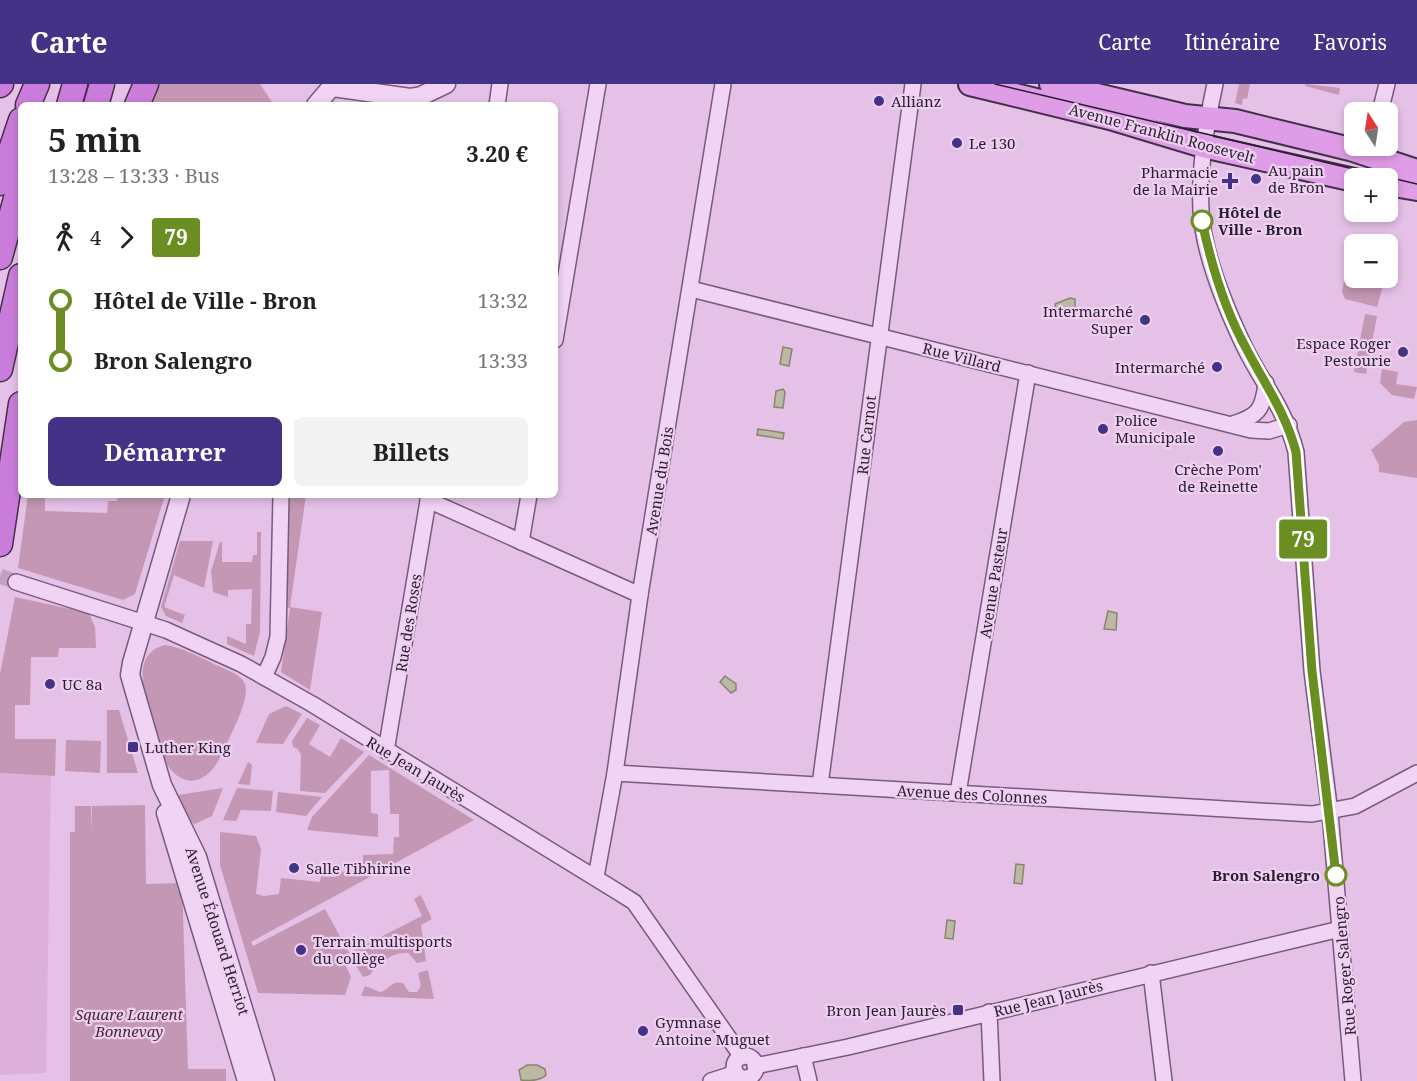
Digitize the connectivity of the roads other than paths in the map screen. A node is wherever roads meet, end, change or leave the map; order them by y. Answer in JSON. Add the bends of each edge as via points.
{"nodes":[{"id":1,"x":37,"y":84,"type":"edge"},
{"id":2,"x":47,"y":84,"type":"edge"},
{"id":3,"x":75,"y":84,"type":"edge"},
{"id":4,"x":102,"y":84,"type":"edge"},
{"id":5,"x":146,"y":84,"type":"edge"},
{"id":6,"x":446,"y":84,"type":"edge"},
{"id":7,"x":500,"y":84,"type":"edge"},
{"id":8,"x":598,"y":84,"type":"edge"},
{"id":9,"x":723,"y":84,"type":"edge"},
{"id":10,"x":913,"y":84,"type":"edge"},
{"id":11,"x":970,"y":84,"type":"edge"},
{"id":12,"x":1051,"y":84,"type":"edge"},
{"id":13,"x":1215,"y":84,"type":"edge"},
{"id":14,"x":1387,"y":84,"type":"edge"},
{"id":15,"x":334,"y":85,"type":"edge"},
{"id":16,"x":399,"y":101,"type":"edge"},
{"id":17,"x":29,"y":102,"type":"edge"},
{"id":18,"x":43,"y":102,"type":"edge"},
{"id":19,"x":70,"y":102,"type":"edge"},
{"id":20,"x":97,"y":102,"type":"edge"},
{"id":21,"x":138,"y":102,"type":"edge"},
{"id":22,"x":319,"y":102,"type":"edge"},
{"id":23,"x":497,"y":102,"type":"edge"},
{"id":24,"x":1382,"y":102,"type":"edge"},
{"id":25,"x":1208,"y":118,"type":"junction"},
{"id":26,"x":18,"y":129,"type":"edge"},
{"id":27,"x":1344,"y":145,"type":"edge"},
{"id":28,"x":1203,"y":146,"type":"junction"},
{"id":29,"x":1383,"y":156,"type":"edge"},
{"id":30,"x":1417,"y":171,"type":"edge"},
{"id":31,"x":1344,"y":178,"type":"edge"},
{"id":32,"x":0,"y":183,"type":"edge"},
{"id":33,"x":1398,"y":186,"type":"edge"},
{"id":34,"x":1417,"y":189,"type":"edge"},
{"id":35,"x":18,"y":191,"type":"edge"},
{"id":36,"x":0,"y":257,"type":"edge"},
{"id":37,"x":18,"y":289,"type":"edge"},
{"id":38,"x":691,"y":289,"type":"junction"},
{"id":39,"x":558,"y":322,"type":"edge"},
{"id":40,"x":878,"y":334,"type":"junction"},
{"id":41,"x":0,"y":369,"type":"edge"},
{"id":42,"x":1028,"y":373,"type":"junction"},
{"id":43,"x":1266,"y":383,"type":"junction"},
{"id":44,"x":18,"y":424,"type":"edge"},
{"id":45,"x":1233,"y":424,"type":"junction"},
{"id":46,"x":1289,"y":425,"type":"junction"},
{"id":47,"x":18,"y":450,"type":"edge"},
{"id":48,"x":11,"y":469,"type":"junction"},
{"id":49,"x":180,"y":498,"type":"edge"},
{"id":50,"x":281,"y":498,"type":"edge"},
{"id":51,"x":429,"y":498,"type":"edge"},
{"id":52,"x":431,"y":498,"type":"edge"},
{"id":53,"x":528,"y":498,"type":"edge"},
{"id":54,"x":521,"y":542,"type":"junction"},
{"id":55,"x":0,"y":544,"type":"edge"},
{"id":56,"x":16,"y":582,"type":"tunnel mouth"},
{"id":57,"x":640,"y":595,"type":"junction"},
{"id":58,"x":144,"y":623,"type":"junction"},
{"id":59,"x":264,"y":677,"type":"junction"},
{"id":60,"x":386,"y":751,"type":"junction"},
{"id":61,"x":615,"y":773,"type":"junction"},
{"id":62,"x":1417,"y":773,"type":"edge"},
{"id":63,"x":162,"y":785,"type":"junction"},
{"id":64,"x":820,"y":785,"type":"junction"},
{"id":65,"x":958,"y":793,"type":"junction"},
{"id":66,"x":1330,"y":813,"type":"junction"},
{"id":67,"x":596,"y":877,"type":"junction"},
{"id":68,"x":1340,"y":929,"type":"junction"},
{"id":69,"x":1151,"y":973,"type":"junction"},
{"id":70,"x":989,"y":1012,"type":"junction"},
{"id":71,"x":802,"y":1056,"type":"junction"},
{"id":72,"x":742,"y":1057,"type":"junction"},
{"id":73,"x":755,"y":1066,"type":"junction"},
{"id":74,"x":736,"y":1073,"type":"junction"},
{"id":75,"x":247,"y":1081,"type":"edge"},
{"id":76,"x":265,"y":1081,"type":"edge"},
{"id":77,"x":711,"y":1081,"type":"edge"},
{"id":78,"x":809,"y":1081,"type":"edge"},
{"id":79,"x":992,"y":1081,"type":"edge"},
{"id":80,"x":1164,"y":1081,"type":"edge"},
{"id":81,"x":1353,"y":1081,"type":"edge"}],
"edges":[{"from":1,"to":17,"type":"highway"},
{"from":2,"to":18,"type":"highway"},
{"from":3,"to":19,"type":"highway"},
{"from":4,"to":20,"type":"highway"},
{"from":5,"to":21,"type":"highway"},
{"from":6,"to":16,"type":"street"},
{"from":7,"to":23,"type":"street"},
{"from":8,"to":39,"type":"street"},
{"from":9,"to":38,"type":"street","name":"Avenue du Bois"},
{"from":10,"to":40,"type":"street","name":"Rue Carnot"},
{"from":11,"to":28,"type":"main road","name":"Avenue Franklin Roosevelt","via":[[1110,118]]},
{"from":12,"to":25,"type":"main road","name":"Avenue Franklin Roosevelt"},
{"from":13,"to":25,"type":"street","name":"Rue Roger Salengro"},
{"from":14,"to":24,"type":"street"},
{"from":15,"to":16,"type":"street"},
{"from":15,"to":22,"type":"street"},
{"from":25,"to":27,"type":"main road","name":"Avenue Franklin Roosevelt"},
{"from":25,"to":28,"type":"street","name":"Rue Roger Salengro"},
{"from":26,"to":32,"type":"highway"},
{"from":28,"to":31,"type":"main road","name":"Avenue Franklin Roosevelt"},
{"from":28,"to":43,"type":"street","name":"Rue Roger Salengro","via":[[1201,212],[1206,241],[1245,347]]},
{"from":29,"to":30,"type":"main road","name":"Avenue Franklin Roosevelt"},
{"from":33,"to":34,"type":"main road"},
{"from":35,"to":36,"type":"highway"},
{"from":37,"to":41,"type":"highway"},
{"from":38,"to":40,"type":"street","name":"Rue Villard"},
{"from":38,"to":57,"type":"street","name":"Avenue du Bois"},
{"from":40,"to":42,"type":"street","name":"Rue Villard"},
{"from":40,"to":64,"type":"street","name":"Rue Carnot"},
{"from":42,"to":45,"type":"street","name":"Rue Villard"},
{"from":42,"to":65,"type":"street","name":"Avenue Pasteur"},
{"from":43,"to":45,"type":"street","via":[[1264,404],[1258,412]]},
{"from":43,"to":46,"type":"street","name":"Rue Roger Salengro"},
{"from":44,"to":48,"type":"highway"},
{"from":45,"to":46,"type":"street","name":"Rue Villard","via":[[1269,431]]},
{"from":46,"to":66,"type":"street","name":"Rue Roger Salengro","via":[[1296,452],[1312,671]]},
{"from":47,"to":48,"type":"highway"},
{"from":48,"to":55,"type":"highway"},
{"from":49,"to":58,"type":"street","name":"Avenue Édouard Herriot"},
{"from":50,"to":59,"type":"street","via":[[278,637]]},
{"from":51,"to":60,"type":"street","name":"Rue des Roses"},
{"from":52,"to":54,"type":"street"},
{"from":53,"to":54,"type":"street"},
{"from":54,"to":57,"type":"street"},
{"from":56,"to":58,"type":"street","name":"Rue Jean Jaurès"},
{"from":57,"to":61,"type":"street","name":"Avenue du Bois"},
{"from":58,"to":59,"type":"street","name":"Rue Jean Jaurès","via":[[192,640]]},
{"from":58,"to":63,"type":"street","name":"Avenue Édouard Herriot","via":[[130,675]]},
{"from":59,"to":60,"type":"street","name":"Rue Jean Jaurès"},
{"from":60,"to":67,"type":"street","name":"Rue Jean Jaurès"},
{"from":61,"to":64,"type":"street","name":"Avenue des Colonnes"},
{"from":61,"to":67,"type":"street","name":"Avenue du Bois"},
{"from":62,"to":66,"type":"street","via":[[1355,806]]},
{"from":63,"to":75,"type":"street","name":"Avenue Édouard Herriot","via":[[162,799]]},
{"from":63,"to":76,"type":"street","name":"Avenue Édouard Herriot","via":[[197,857]]},
{"from":64,"to":65,"type":"street","name":"Avenue des Colonnes"},
{"from":65,"to":66,"type":"street","name":"Avenue des Colonnes"},
{"from":66,"to":68,"type":"street","name":"Rue Roger Salengro"},
{"from":67,"to":72,"type":"street","name":"Rue Jean Jaurès","via":[[634,902]]},
{"from":68,"to":69,"type":"street","name":"Rue Jean Jaurès"},
{"from":68,"to":81,"type":"street","name":"Rue Roger Salengro"},
{"from":69,"to":70,"type":"street","name":"Rue Jean Jaurès"},
{"from":69,"to":80,"type":"street"},
{"from":70,"to":71,"type":"street","name":"Rue Jean Jaurès"},
{"from":70,"to":79,"type":"street"},
{"from":71,"to":73,"type":"street","name":"Rue Jean Jaurès"},
{"from":71,"to":78,"type":"street"},
{"from":72,"to":73,"type":"street","via":[[751,1059]]},
{"from":72,"to":74,"type":"street","via":[[735,1062]]},
{"from":73,"to":74,"type":"street","via":[[747,1078]]},
{"from":74,"to":77,"type":"street"}]}
